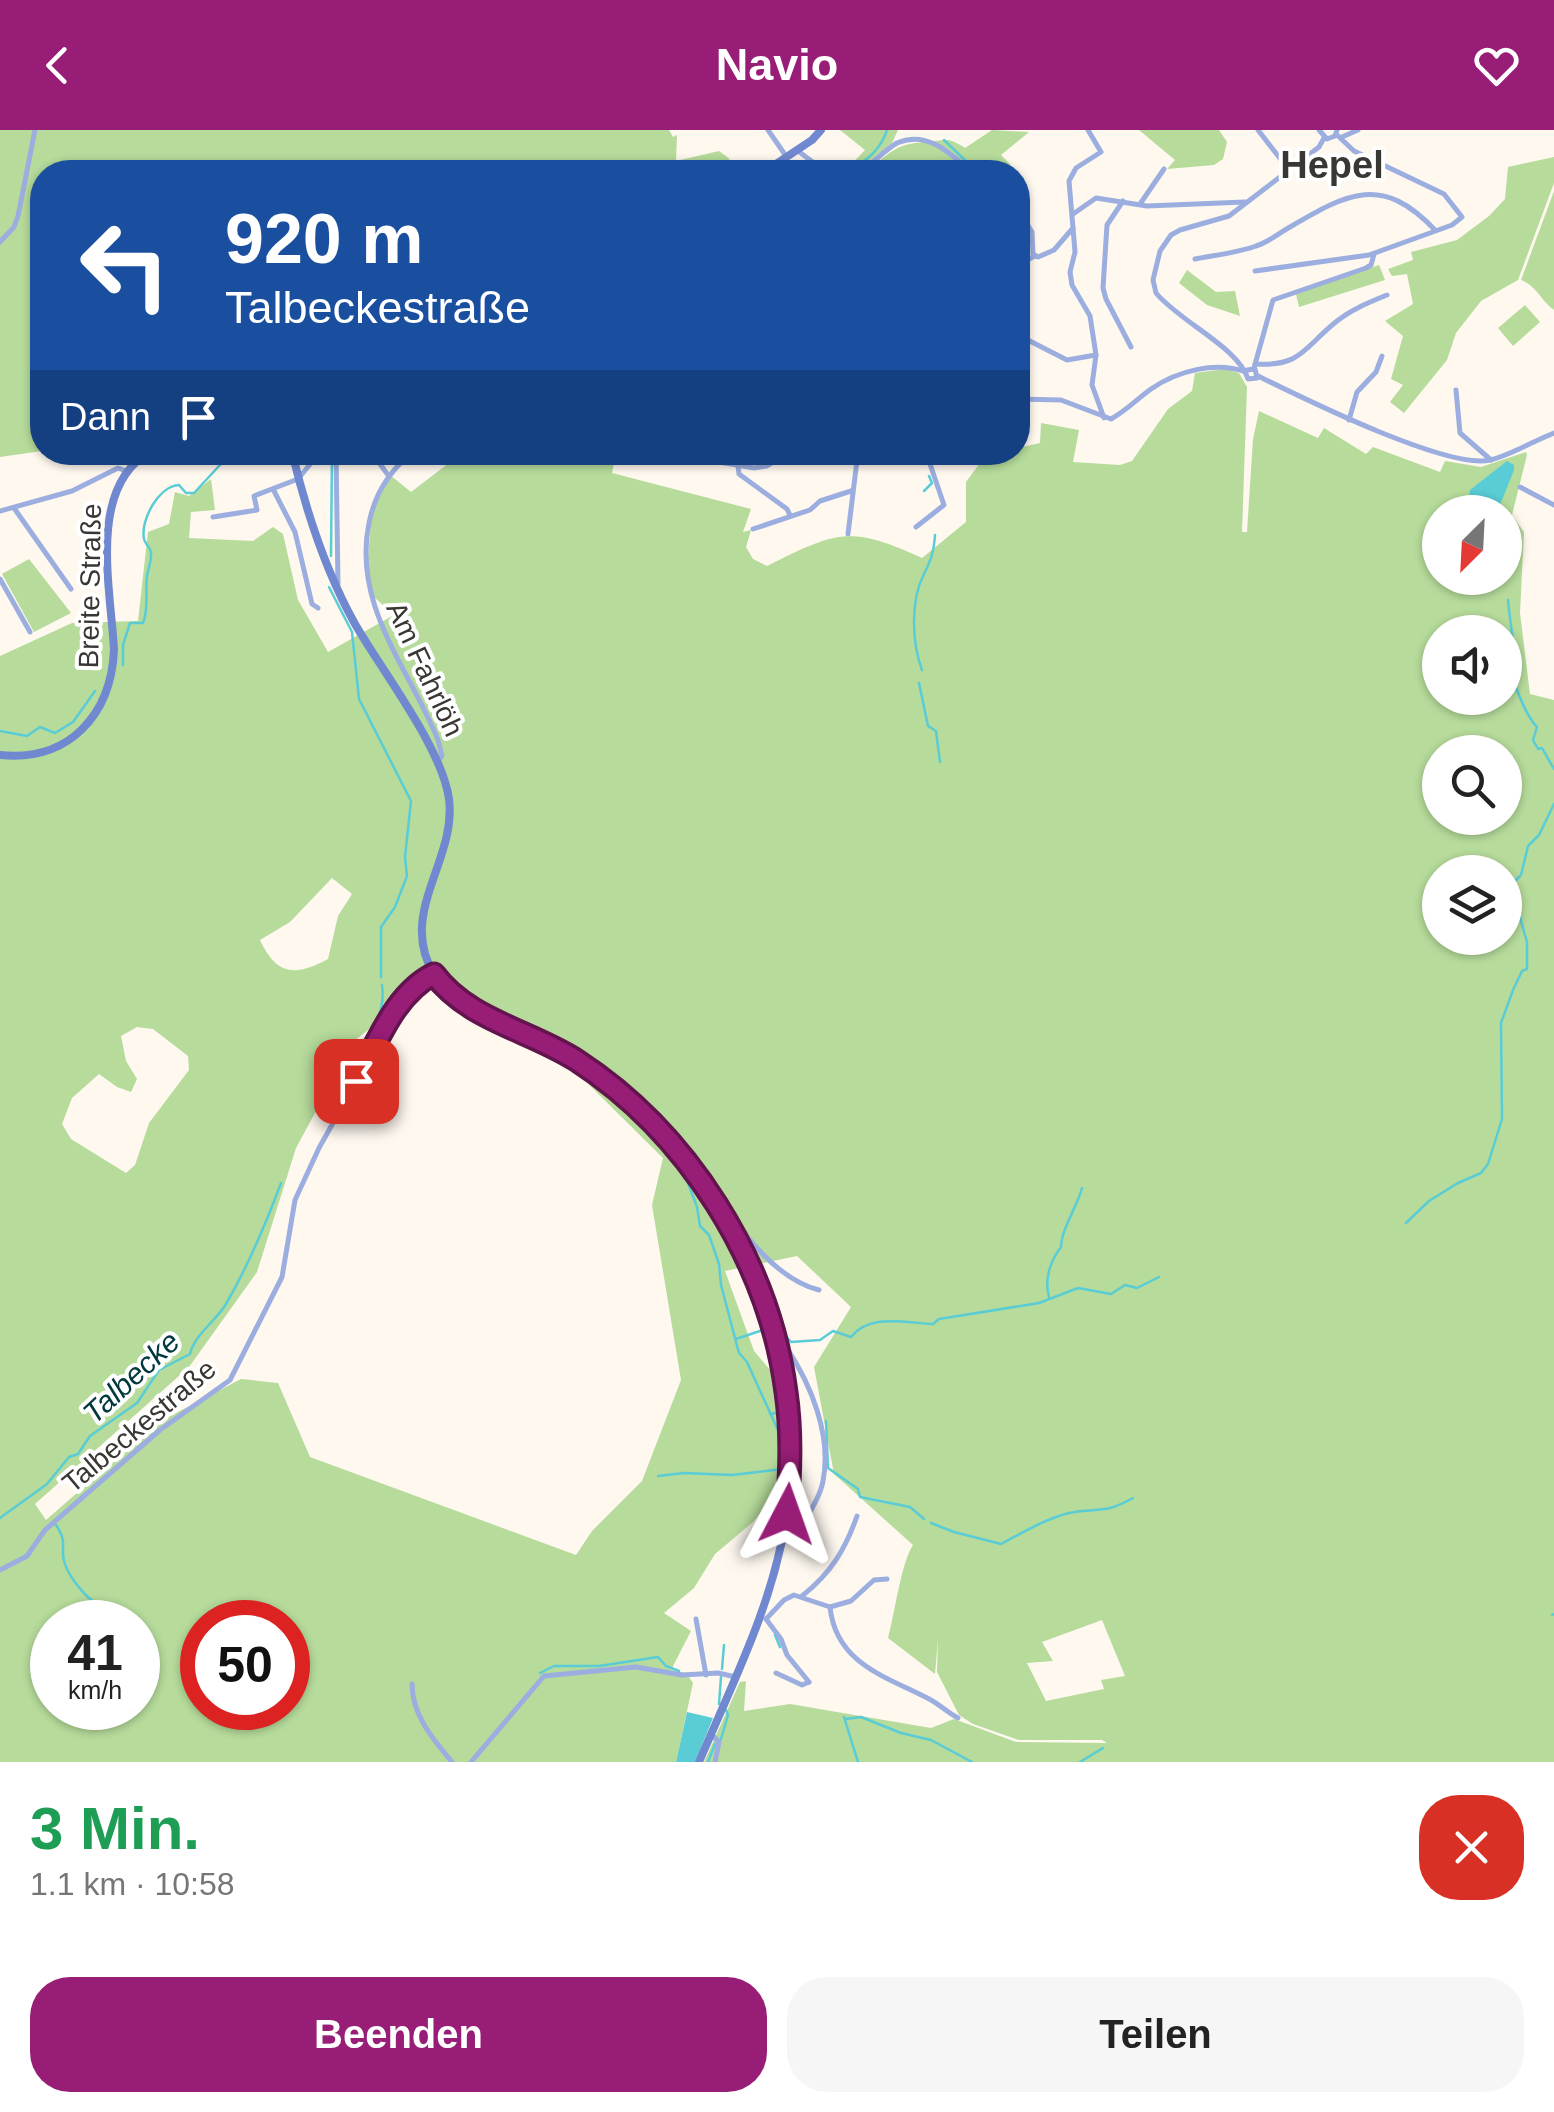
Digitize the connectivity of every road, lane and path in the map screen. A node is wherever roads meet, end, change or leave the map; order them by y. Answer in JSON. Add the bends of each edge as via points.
{"nodes":[{"id":1,"x":35,"y":130,"type":"edge"},
{"id":2,"x":768,"y":130,"type":"edge"},
{"id":3,"x":821,"y":130,"type":"edge"},
{"id":4,"x":1088,"y":130,"type":"edge"},
{"id":5,"x":1258,"y":130,"type":"edge"},
{"id":6,"x":1319,"y":130,"type":"edge"},
{"id":7,"x":1358,"y":130,"type":"edge"},
{"id":8,"x":1339,"y":134,"type":"edge"},
{"id":9,"x":1324,"y":138,"type":"junction"},
{"id":10,"x":798,"y":150,"type":"junction"},
{"id":11,"x":788,"y":158,"type":"junction"},
{"id":12,"x":785,"y":160,"type":"edge"},
{"id":13,"x":809,"y":160,"type":"edge"},
{"id":14,"x":875,"y":160,"type":"edge"},
{"id":15,"x":957,"y":160,"type":"edge"},
{"id":16,"x":1164,"y":169,"type":"dead end"},
{"id":17,"x":1290,"y":170,"type":"junction"},
{"id":18,"x":1122,"y":201,"type":"junction"},
{"id":19,"x":1248,"y":202,"type":"junction"},
{"id":20,"x":1140,"y":204,"type":"junction"},
{"id":21,"x":1072,"y":214,"type":"junction"},
{"id":22,"x":1073,"y":228,"type":"junction"},
{"id":23,"x":1030,"y":229,"type":"edge"},
{"id":24,"x":1435,"y":230,"type":"junction"},
{"id":25,"x":0,"y":242,"type":"edge"},
{"id":26,"x":1374,"y":254,"type":"junction"},
{"id":27,"x":1035,"y":256,"type":"junction"},
{"id":28,"x":1030,"y":259,"type":"edge"},
{"id":29,"x":1195,"y":259,"type":"dead end"},
{"id":30,"x":1254,"y":271,"type":"dead end"},
{"id":31,"x":1387,"y":294,"type":"dead end"},
{"id":32,"x":1030,"y":341,"type":"edge"},
{"id":33,"x":1131,"y":347,"type":"dead end"},
{"id":34,"x":1096,"y":356,"type":"junction"},
{"id":35,"x":1382,"y":356,"type":"dead end"},
{"id":36,"x":1250,"y":369,"type":"junction"},
{"id":37,"x":1456,"y":390,"type":"dead end"},
{"id":38,"x":1030,"y":399,"type":"edge"},
{"id":39,"x":1104,"y":418,"type":"junction"},
{"id":40,"x":1349,"y":420,"type":"junction"},
{"id":41,"x":1554,"y":433,"type":"edge"},
{"id":42,"x":1491,"y":460,"type":"junction"},
{"id":43,"x":133,"y":465,"type":"edge"},
{"id":44,"x":295,"y":465,"type":"edge"},
{"id":45,"x":312,"y":465,"type":"edge"},
{"id":46,"x":336,"y":465,"type":"edge"},
{"id":47,"x":381,"y":465,"type":"edge"},
{"id":48,"x":400,"y":465,"type":"edge"},
{"id":49,"x":733,"y":465,"type":"edge"},
{"id":50,"x":770,"y":465,"type":"edge"},
{"id":51,"x":856,"y":465,"type":"edge"},
{"id":52,"x":931,"y":465,"type":"edge"},
{"id":53,"x":738,"y":466,"type":"junction"},
{"id":54,"x":126,"y":470,"type":"junction"},
{"id":55,"x":388,"y":476,"type":"junction"},
{"id":56,"x":298,"y":479,"type":"junction"},
{"id":57,"x":1520,"y":487,"type":"dead end"},
{"id":58,"x":273,"y":489,"type":"junction"},
{"id":59,"x":851,"y":492,"type":"junction"},
{"id":60,"x":1554,"y":506,"type":"edge"},
{"id":61,"x":14,"y":508,"type":"junction"},
{"id":62,"x":0,"y":511,"type":"edge"},
{"id":63,"x":790,"y":516,"type":"junction"},
{"id":64,"x":213,"y":517,"type":"dead end"},
{"id":65,"x":916,"y":527,"type":"dead end"},
{"id":66,"x":753,"y":529,"type":"dead end"},
{"id":67,"x":848,"y":534,"type":"dead end"},
{"id":68,"x":0,"y":579,"type":"edge"},
{"id":69,"x":71,"y":590,"type":"dead end"},
{"id":70,"x":338,"y":592,"type":"junction"},
{"id":71,"x":318,"y":608,"type":"dead end"},
{"id":72,"x":30,"y":632,"type":"dead end"},
{"id":73,"x":0,"y":754,"type":"edge"},
{"id":74,"x":437,"y":762,"type":"junction"},
{"id":75,"x":434,"y":974,"type":"junction"},
{"id":76,"x":721,"y":1213,"type":"junction"},
{"id":77,"x":819,"y":1290,"type":"dead end"},
{"id":78,"x":777,"y":1347,"type":"junction"},
{"id":79,"x":857,"y":1516,"type":"dead end"},
{"id":80,"x":782,"y":1538,"type":"junction"},
{"id":81,"x":0,"y":1570,"type":"edge"},
{"id":82,"x":887,"y":1580,"type":"dead end"},
{"id":83,"x":802,"y":1596,"type":"junction"},
{"id":84,"x":830,"y":1607,"type":"junction"},
{"id":85,"x":763,"y":1618,"type":"junction"},
{"id":86,"x":696,"y":1619,"type":"dead end"},
{"id":87,"x":776,"y":1672,"type":"dead end"},
{"id":88,"x":706,"y":1675,"type":"junction"},
{"id":89,"x":736,"y":1677,"type":"junction"},
{"id":90,"x":412,"y":1684,"type":"dead end"},
{"id":91,"x":958,"y":1718,"type":"dead end"},
{"id":92,"x":711,"y":1734,"type":"junction"},
{"id":93,"x":452,"y":1762,"type":"edge"},
{"id":94,"x":471,"y":1762,"type":"edge"},
{"id":95,"x":699,"y":1762,"type":"edge"},
{"id":96,"x":714,"y":1762,"type":"edge"}],
"edges":[{"from":1,"to":25,"type":"street","via":[[18,216]]},
{"from":2,"to":11,"type":"street"},
{"from":3,"to":10,"type":"main road"},
{"from":4,"to":21,"type":"street","via":[[1101,152],[1071,174]]},
{"from":5,"to":17,"type":"street"},
{"from":6,"to":9,"type":"street"},
{"from":7,"to":8,"type":"street"},
{"from":8,"to":9,"type":"street"},
{"from":8,"to":24,"type":"street","via":[[1354,151],[1454,204],[1462,217]]},
{"from":9,"to":17,"type":"street"},
{"from":10,"to":11,"type":"main road"},
{"from":10,"to":13,"type":"street"},
{"from":11,"to":12,"type":"main road"},
{"from":14,"to":15,"type":"street","via":[[900,141],[918,138],[937,142]]},
{"from":16,"to":20,"type":"street"},
{"from":17,"to":19,"type":"street"},
{"from":18,"to":20,"type":"street"},
{"from":18,"to":21,"type":"street","via":[[1096,198]]},
{"from":18,"to":33,"type":"street","via":[[1107,225],[1104,288]]},
{"from":19,"to":20,"type":"street"},
{"from":19,"to":36,"type":"street","via":[[1229,216],[1172,235],[1153,280],[1162,300]]},
{"from":21,"to":22,"type":"street"},
{"from":22,"to":27,"type":"street","via":[[1054,250]]},
{"from":22,"to":34,"type":"street","via":[[1072,286],[1090,316]]},
{"from":23,"to":27,"type":"street"},
{"from":24,"to":26,"type":"street"},
{"from":24,"to":29,"type":"street","via":[[1390,196],[1353,195],[1256,246]]},
{"from":26,"to":30,"type":"street"},
{"from":26,"to":36,"type":"street","via":[[1366,268],[1273,300]]},
{"from":27,"to":28,"type":"street"},
{"from":31,"to":36,"type":"street","via":[[1337,320],[1290,362]]},
{"from":32,"to":34,"type":"street","via":[[1067,360]]},
{"from":34,"to":39,"type":"street","via":[[1092,385]]},
{"from":35,"to":40,"type":"street","via":[[1357,392]]},
{"from":36,"to":39,"type":"street","via":[[1192,370]]},
{"from":36,"to":40,"type":"street"},
{"from":37,"to":42,"type":"street","via":[[1460,433]]},
{"from":38,"to":39,"type":"street","via":[[1061,400]]},
{"from":40,"to":42,"type":"street","via":[[1458,459]]},
{"from":41,"to":42,"type":"street"},
{"from":43,"to":54,"type":"main road"},
{"from":44,"to":56,"type":"main road"},
{"from":45,"to":56,"type":"street"},
{"from":46,"to":70,"type":"street"},
{"from":47,"to":55,"type":"street","name":"Am Fahrlöh"},
{"from":48,"to":55,"type":"street","name":"Am Fahrlöh"},
{"from":49,"to":53,"type":"street"},
{"from":50,"to":53,"type":"street"},
{"from":51,"to":59,"type":"street"},
{"from":52,"to":65,"type":"street","via":[[944,505]]},
{"from":53,"to":63,"type":"street","via":[[739,474]]},
{"from":54,"to":61,"type":"street"},
{"from":54,"to":73,"type":"main road","name":"Breite Straße","via":[[109,517],[114,650],[103,701],[59,746]]},
{"from":55,"to":74,"type":"street","name":"Am Fahrlöh","via":[[370,513],[366,582],[438,740]]},
{"from":56,"to":58,"type":"street"},
{"from":56,"to":70,"type":"main road"},
{"from":57,"to":60,"type":"street"},
{"from":58,"to":64,"type":"street","via":[[254,496],[257,510]]},
{"from":58,"to":71,"type":"street","via":[[296,532]]},
{"from":59,"to":63,"type":"street"},
{"from":59,"to":67,"type":"street"},
{"from":61,"to":62,"type":"street"},
{"from":61,"to":69,"type":"street"},
{"from":63,"to":66,"type":"street"},
{"from":68,"to":72,"type":"street"},
{"from":70,"to":74,"type":"main road"},
{"from":74,"to":75,"type":"main road","via":[[449,818],[421,928]]},
{"from":75,"to":76,"type":"main road","via":[[466,1005],[611,1084],[681,1157]]},
{"from":75,"to":81,"type":"street","name":"Talbeckestraße","via":[[402,998],[318,1148],[295,1200],[282,1276],[230,1380],[160,1430],[45,1530],[27,1556]]},
{"from":76,"to":77,"type":"street","via":[[730,1214],[768,1259]]},
{"from":76,"to":78,"type":"main road","via":[[754,1276]]},
{"from":78,"to":80,"type":"main road","via":[[790,1452]]},
{"from":78,"to":80,"type":"street","via":[[786,1346],[804,1378],[818,1412],[825,1461],[823,1485],[799,1531]]},
{"from":79,"to":83,"type":"street","via":[[838,1561]]},
{"from":80,"to":85,"type":"main road"},
{"from":82,"to":84,"type":"street","via":[[874,1580],[851,1602]]},
{"from":83,"to":84,"type":"street"},
{"from":83,"to":85,"type":"street","via":[[788,1596]]},
{"from":84,"to":91,"type":"street","via":[[834,1628],[866,1668]]},
{"from":85,"to":87,"type":"street","via":[[809,1682]]},
{"from":85,"to":89,"type":"main road"},
{"from":86,"to":88,"type":"street"},
{"from":88,"to":89,"type":"street"},
{"from":88,"to":94,"type":"street","via":[[636,1667],[544,1676]]},
{"from":89,"to":92,"type":"main road"},
{"from":90,"to":93,"type":"street","via":[[424,1725]]},
{"from":92,"to":95,"type":"main road"},
{"from":92,"to":96,"type":"street","via":[[719,1742]]}]}
